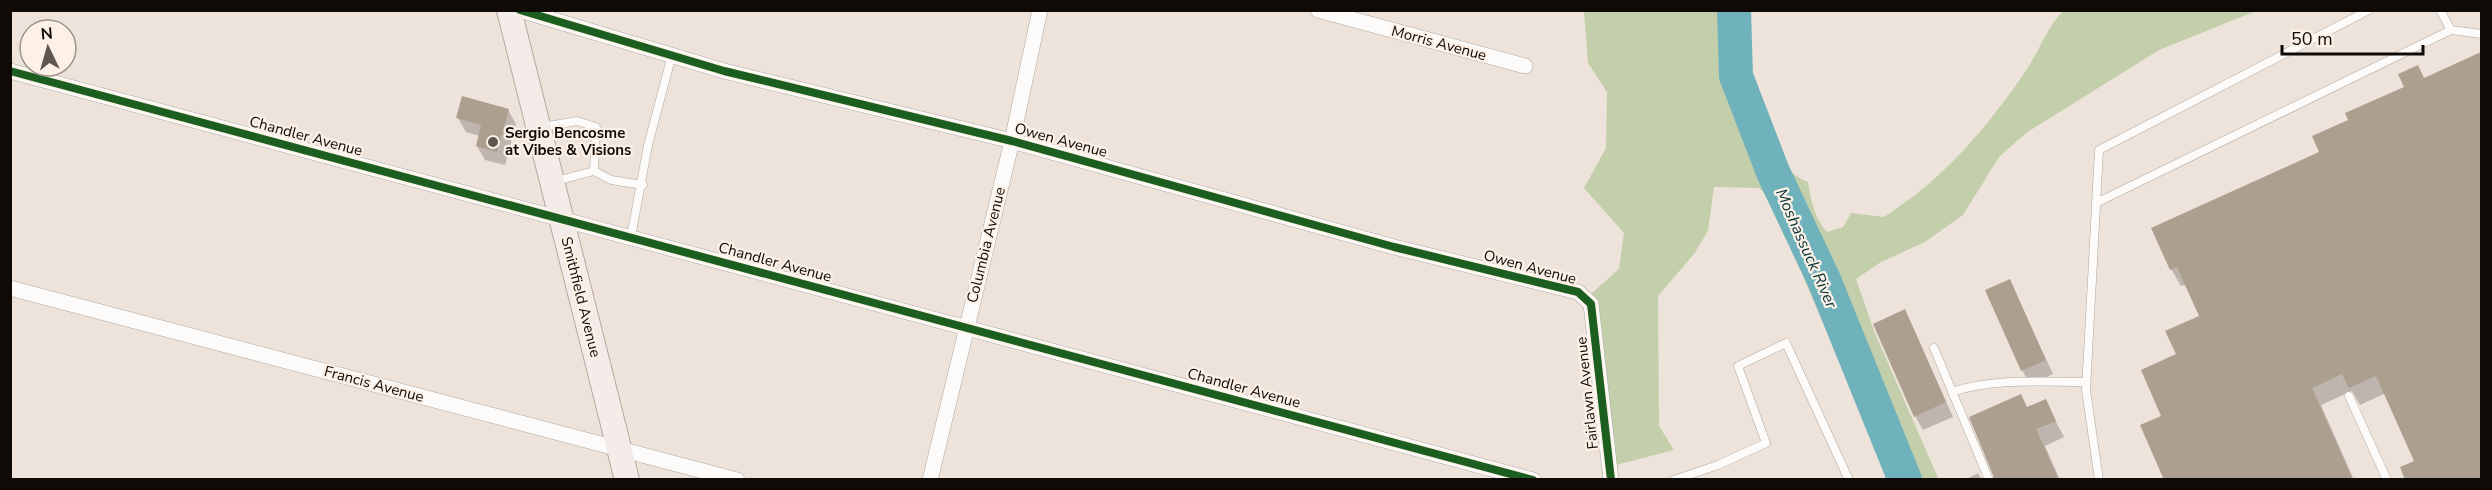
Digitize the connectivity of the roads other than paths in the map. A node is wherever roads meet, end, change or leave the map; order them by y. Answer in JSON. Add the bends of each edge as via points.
{"nodes":[{"id":1,"x":509,"y":10,"type":"edge"},
{"id":2,"x":520,"y":10,"type":"edge"},
{"id":3,"x":1040,"y":10,"type":"edge"},
{"id":4,"x":1318,"y":10,"type":"edge"},
{"id":5,"x":2369,"y":10,"type":"edge"},
{"id":6,"x":2440,"y":10,"type":"edge"},
{"id":7,"x":2451,"y":30,"type":"junction"},
{"id":8,"x":2481,"y":34,"type":"edge"},
{"id":9,"x":672,"y":55,"type":"junction"},
{"id":10,"x":1525,"y":66,"type":"dead end"},
{"id":11,"x":10,"y":70,"type":"edge"},
{"id":12,"x":538,"y":128,"type":"junction"},
{"id":13,"x":1012,"y":141,"type":"junction"},
{"id":14,"x":594,"y":171,"type":"junction"},
{"id":15,"x":552,"y":182,"type":"junction"},
{"id":16,"x":642,"y":185,"type":"junction"},
{"id":17,"x":2098,"y":202,"type":"junction"},
{"id":18,"x":561,"y":219,"type":"junction"},
{"id":19,"x":631,"y":237,"type":"junction"},
{"id":20,"x":10,"y":288,"type":"edge"},
{"id":21,"x":1591,"y":304,"type":"joint"},
{"id":22,"x":966,"y":327,"type":"junction"},
{"id":23,"x":1934,"y":348,"type":"dead end"},
{"id":24,"x":2086,"y":382,"type":"junction"},
{"id":25,"x":1952,"y":392,"type":"junction"},
{"id":26,"x":2349,"y":396,"type":"dead end"},
{"id":27,"x":619,"y":448,"type":"junction"},
{"id":28,"x":627,"y":480,"type":"edge"},
{"id":29,"x":737,"y":480,"type":"edge"},
{"id":30,"x":930,"y":480,"type":"edge"},
{"id":31,"x":1533,"y":480,"type":"edge"},
{"id":32,"x":1611,"y":480,"type":"edge"},
{"id":33,"x":1674,"y":480,"type":"edge"},
{"id":34,"x":1849,"y":480,"type":"edge"},
{"id":35,"x":1989,"y":480,"type":"edge"},
{"id":36,"x":2099,"y":480,"type":"edge"},
{"id":37,"x":2387,"y":480,"type":"edge"}],
"edges":[{"from":1,"to":12,"type":"main road","name":"Smithfield Avenue"},
{"from":2,"to":9,"type":"street","name":"Owen Avenue"},
{"from":3,"to":13,"type":"street","name":"Columbia Avenue"},
{"from":4,"to":10,"type":"street","name":"Morris Avenue"},
{"from":5,"to":17,"type":"lane","via":[[2098,150]]},
{"from":6,"to":7,"type":"lane"},
{"from":7,"to":8,"type":"lane"},
{"from":7,"to":17,"type":"lane"},
{"from":9,"to":13,"type":"street","name":"Owen Avenue"},
{"from":9,"to":16,"type":"lane","via":[[648,145]]},
{"from":11,"to":18,"type":"street","name":"Chandler Avenue"},
{"from":12,"to":14,"type":"lane","via":[[577,121],[596,127]]},
{"from":12,"to":15,"type":"main road","name":"Smithfield Avenue"},
{"from":13,"to":21,"type":"street","name":"Owen Avenue","via":[[1394,247],[1578,292]]},
{"from":13,"to":22,"type":"street","name":"Columbia Avenue"},
{"from":14,"to":15,"type":"lane"},
{"from":14,"to":16,"type":"lane","via":[[610,180]]},
{"from":15,"to":18,"type":"main road","name":"Smithfield Avenue"},
{"from":16,"to":19,"type":"lane"},
{"from":17,"to":24,"type":"lane","via":[[2088,303]]},
{"from":18,"to":19,"type":"street","name":"Chandler Avenue"},
{"from":18,"to":27,"type":"main road","name":"Smithfield Avenue"},
{"from":19,"to":22,"type":"street","name":"Chandler Avenue"},
{"from":20,"to":27,"type":"street","name":"Francis Avenue"},
{"from":21,"to":32,"type":"street","name":"Fairlawn Avenue"},
{"from":22,"to":30,"type":"street","name":"Columbia Avenue"},
{"from":22,"to":31,"type":"street","name":"Chandler Avenue"},
{"from":23,"to":25,"type":"lane"},
{"from":24,"to":25,"type":"lane","via":[[2002,381]]},
{"from":24,"to":36,"type":"lane"},
{"from":25,"to":35,"type":"lane"},
{"from":26,"to":37,"type":"lane"},
{"from":27,"to":28,"type":"main road","name":"Smithfield Avenue"},
{"from":27,"to":29,"type":"street","name":"Francis Avenue"},
{"from":33,"to":34,"type":"lane","via":[[1766,443],[1738,366],[1786,344]]}]}
